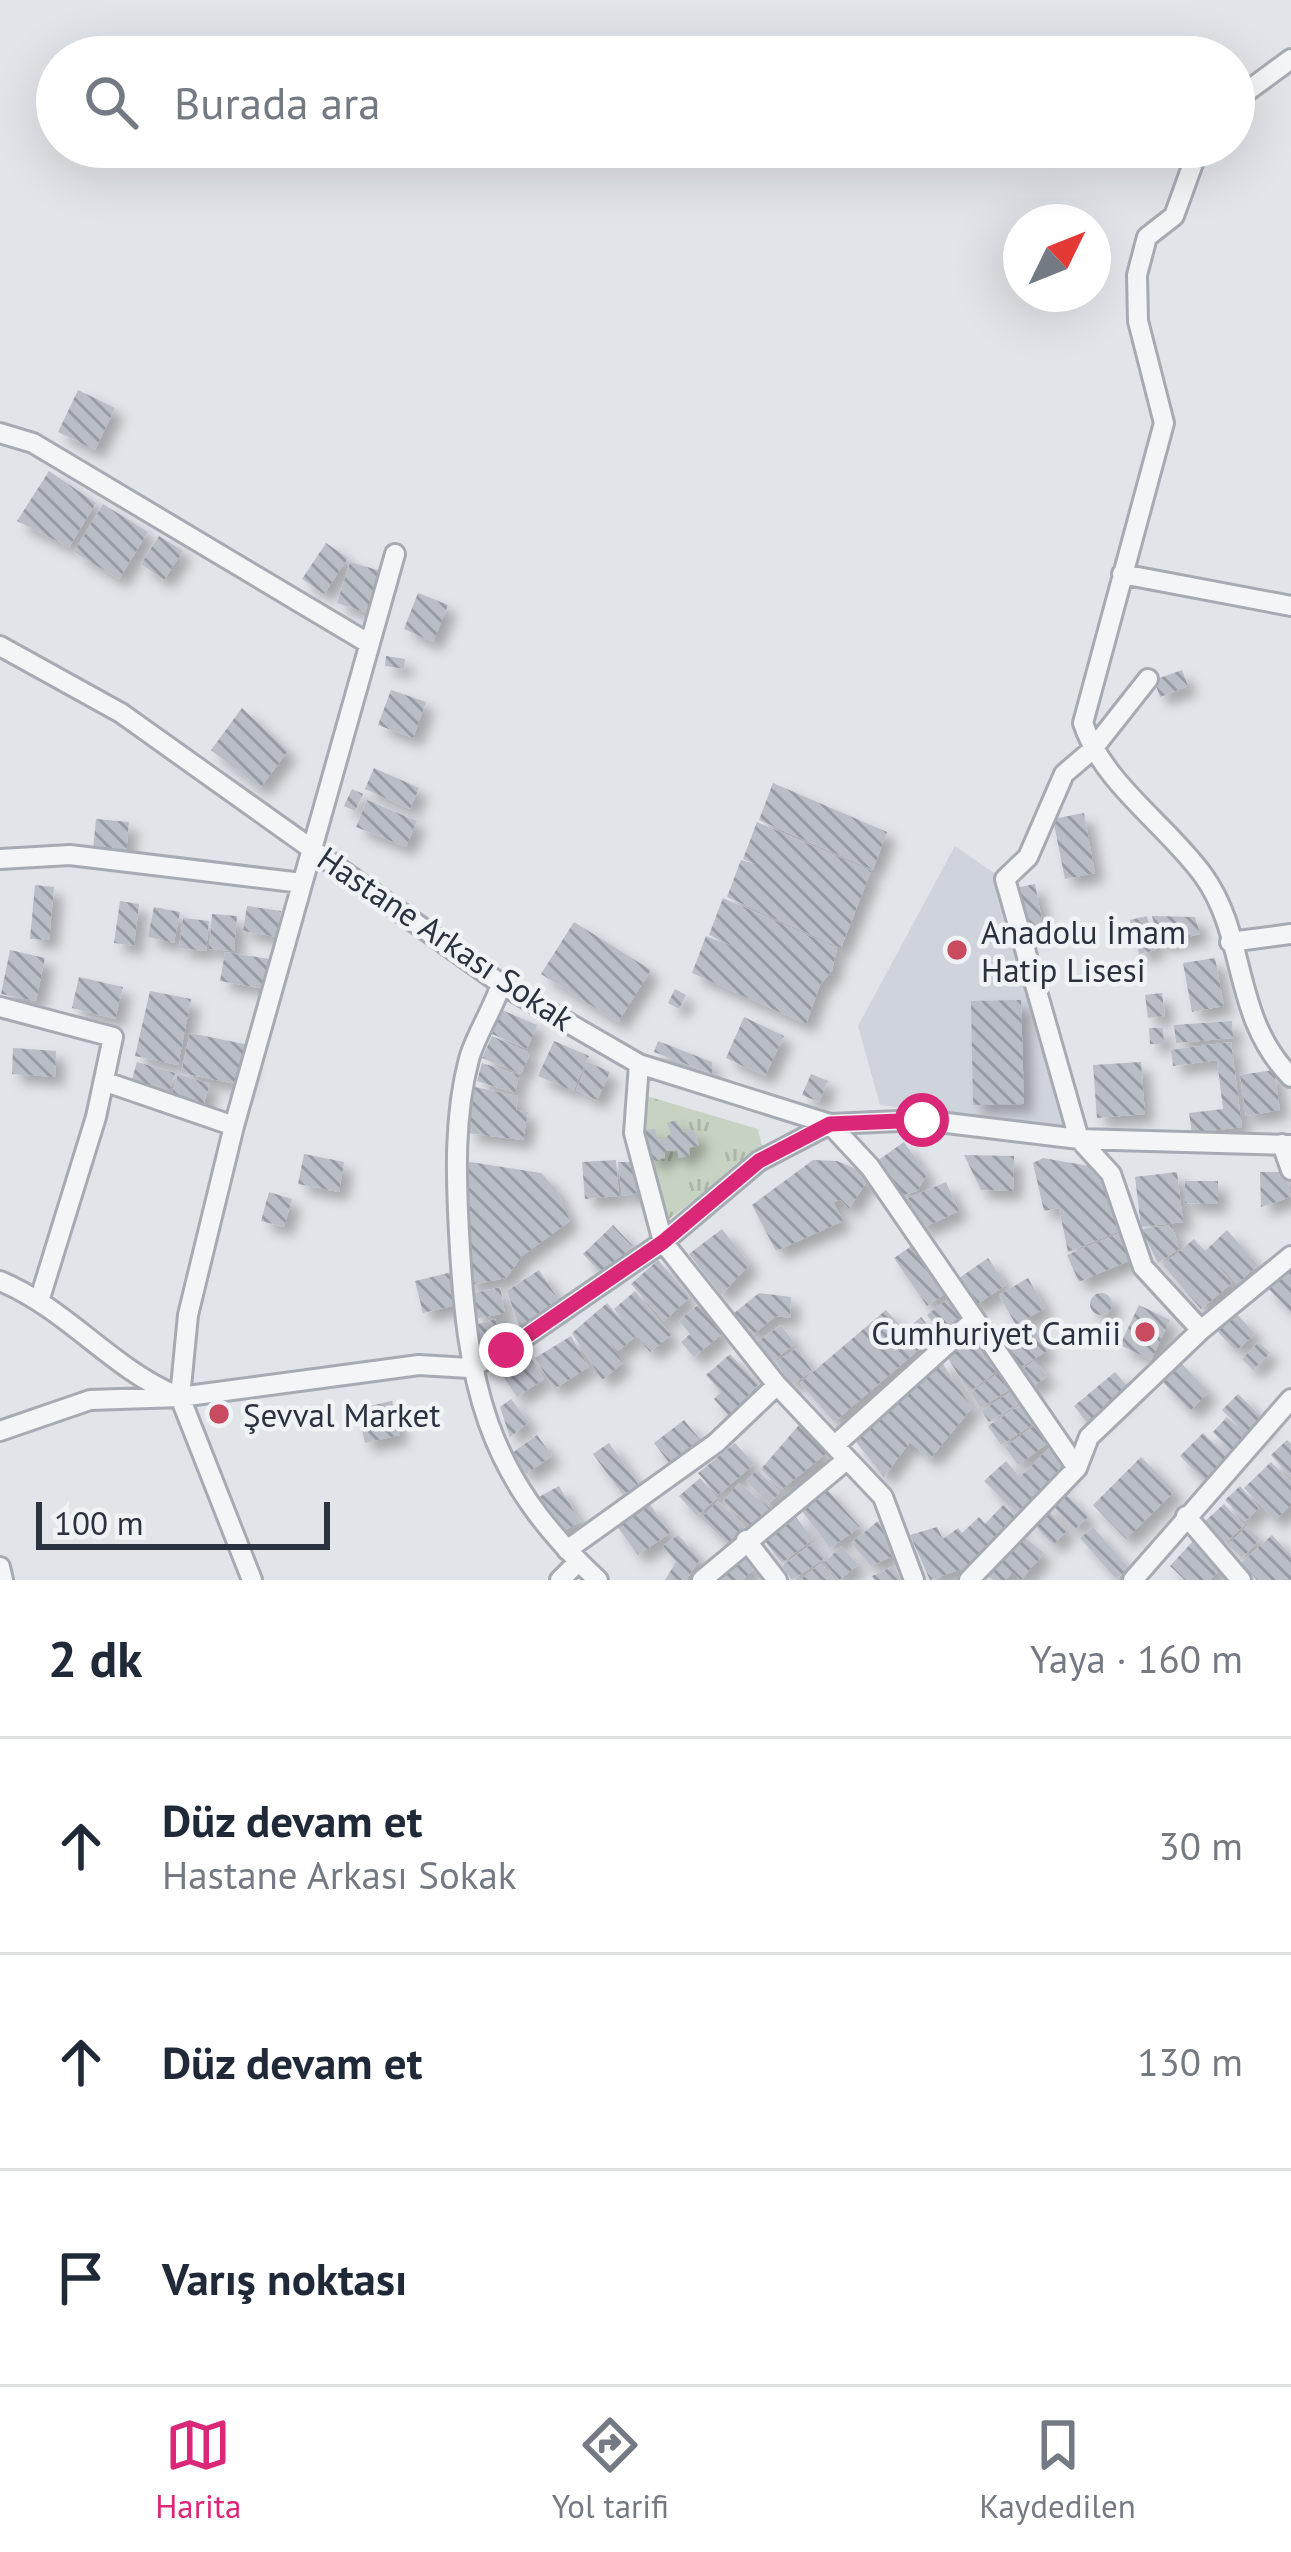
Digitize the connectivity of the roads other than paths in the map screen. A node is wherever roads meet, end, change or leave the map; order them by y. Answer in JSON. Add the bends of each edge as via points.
{"nodes":[{"id":1,"x":1291,"y":59,"type":"edge"},
{"id":2,"x":1255,"y":86,"type":"edge"},
{"id":3,"x":1191,"y":168,"type":"edge"},
{"id":4,"x":0,"y":433,"type":"edge"},
{"id":5,"x":395,"y":554,"type":"dead end"},
{"id":6,"x":1122,"y":574,"type":"junction"},
{"id":7,"x":1291,"y":606,"type":"edge"},
{"id":8,"x":368,"y":643,"type":"junction"},
{"id":9,"x":0,"y":646,"type":"edge"},
{"id":10,"x":1148,"y":680,"type":"dead end"},
{"id":11,"x":1092,"y":751,"type":"junction"},
{"id":12,"x":313,"y":848,"type":"junction"},
{"id":13,"x":0,"y":859,"type":"edge"},
{"id":14,"x":302,"y":883,"type":"junction"},
{"id":15,"x":1291,"y":934,"type":"edge"},
{"id":16,"x":1230,"y":942,"type":"junction"},
{"id":17,"x":501,"y":983,"type":"junction"},
{"id":18,"x":0,"y":1007,"type":"edge"},
{"id":19,"x":639,"y":1064,"type":"junction"},
{"id":20,"x":1291,"y":1077,"type":"edge"},
{"id":21,"x":106,"y":1082,"type":"junction"},
{"id":22,"x":830,"y":1124,"type":"junction"},
{"id":23,"x":234,"y":1126,"type":"junction"},
{"id":24,"x":1079,"y":1139,"type":"junction"},
{"id":25,"x":1286,"y":1144,"type":"edge"},
{"id":26,"x":1291,"y":1170,"type":"edge"},
{"id":27,"x":663,"y":1242,"type":"junction"},
{"id":28,"x":1291,"y":1256,"type":"edge"},
{"id":29,"x":0,"y":1281,"type":"edge"},
{"id":30,"x":40,"y":1298,"type":"junction"},
{"id":31,"x":974,"y":1321,"type":"junction"},
{"id":32,"x":1201,"y":1330,"type":"junction"},
{"id":33,"x":469,"y":1368,"type":"junction"},
{"id":34,"x":777,"y":1385,"type":"junction"},
{"id":35,"x":180,"y":1397,"type":"junction"},
{"id":36,"x":1291,"y":1399,"type":"edge"},
{"id":37,"x":0,"y":1432,"type":"edge"},
{"id":38,"x":840,"y":1453,"type":"junction"},
{"id":39,"x":1077,"y":1468,"type":"junction"},
{"id":40,"x":1186,"y":1516,"type":"junction"},
{"id":41,"x":746,"y":1540,"type":"junction"},
{"id":42,"x":573,"y":1556,"type":"junction"},
{"id":43,"x":0,"y":1567,"type":"edge"},
{"id":44,"x":3,"y":1580,"type":"edge"},
{"id":45,"x":252,"y":1580,"type":"edge"},
{"id":46,"x":560,"y":1580,"type":"edge"},
{"id":47,"x":598,"y":1580,"type":"edge"},
{"id":48,"x":701,"y":1580,"type":"edge"},
{"id":49,"x":777,"y":1580,"type":"edge"},
{"id":50,"x":914,"y":1580,"type":"edge"},
{"id":51,"x":969,"y":1580,"type":"edge"},
{"id":52,"x":1133,"y":1580,"type":"edge"},
{"id":53,"x":1241,"y":1580,"type":"edge"}],
"edges":[{"from":1,"to":2,"type":"street"},
{"from":3,"to":6,"type":"street","via":[[1174,216],[1147,237],[1137,275],[1138,321],[1164,423]]},
{"from":4,"to":8,"type":"street","via":[[33,442]]},
{"from":5,"to":8,"type":"street"},
{"from":6,"to":7,"type":"street"},
{"from":6,"to":11,"type":"street","via":[[1083,723]]},
{"from":8,"to":12,"type":"street"},
{"from":9,"to":12,"type":"street","name":"Hastane Arkası Sokak","via":[[121,713]]},
{"from":10,"to":11,"type":"street"},
{"from":11,"to":16,"type":"street","via":[[1204,876]]},
{"from":11,"to":24,"type":"street","via":[[1064,774],[1028,857],[1005,879]]},
{"from":12,"to":14,"type":"street"},
{"from":12,"to":17,"type":"street","name":"Hastane Arkası Sokak"},
{"from":13,"to":14,"type":"street","via":[[70,855]]},
{"from":14,"to":23,"type":"street"},
{"from":15,"to":16,"type":"street"},
{"from":16,"to":20,"type":"street","via":[[1256,1030]]},
{"from":17,"to":19,"type":"street","name":"Hastane Arkası Sokak"},
{"from":17,"to":33,"type":"street","via":[[470,1056],[458,1131]]},
{"from":18,"to":21,"type":"street","via":[[113,1037]]},
{"from":19,"to":22,"type":"street","name":"Hastane Arkası Sokak"},
{"from":19,"to":27,"type":"street","via":[[634,1133]]},
{"from":21,"to":23,"type":"street"},
{"from":21,"to":30,"type":"street"},
{"from":22,"to":24,"type":"street","name":"Hastane Arkası Sokak","via":[[922,1120]]},
{"from":22,"to":27,"type":"street","via":[[759,1161]]},
{"from":22,"to":31,"type":"street","via":[[870,1167]]},
{"from":23,"to":35,"type":"street","via":[[188,1315]]},
{"from":24,"to":25,"type":"street","name":"Hastane Arkası Sokak"},
{"from":24,"to":32,"type":"street","via":[[1111,1174],[1143,1267]]},
{"from":25,"to":26,"type":"street"},
{"from":27,"to":33,"type":"street"},
{"from":27,"to":34,"type":"street"},
{"from":28,"to":32,"type":"street"},
{"from":29,"to":30,"type":"street"},
{"from":30,"to":35,"type":"street","via":[[134,1377]]},
{"from":31,"to":38,"type":"street"},
{"from":31,"to":39,"type":"street"},
{"from":32,"to":39,"type":"street","via":[[1089,1436]]},
{"from":33,"to":35,"type":"street","via":[[419,1365]]},
{"from":33,"to":42,"type":"street","via":[[508,1468]]},
{"from":34,"to":38,"type":"street"},
{"from":34,"to":42,"type":"street"},
{"from":35,"to":37,"type":"street","via":[[90,1400]]},
{"from":35,"to":45,"type":"street"},
{"from":36,"to":40,"type":"street"},
{"from":38,"to":41,"type":"street"},
{"from":38,"to":50,"type":"street","via":[[883,1497]]},
{"from":39,"to":51,"type":"street"},
{"from":40,"to":52,"type":"street"},
{"from":40,"to":53,"type":"street"},
{"from":41,"to":48,"type":"street"},
{"from":41,"to":49,"type":"street"},
{"from":42,"to":46,"type":"street"},
{"from":42,"to":47,"type":"street"},
{"from":43,"to":44,"type":"street"}]}
